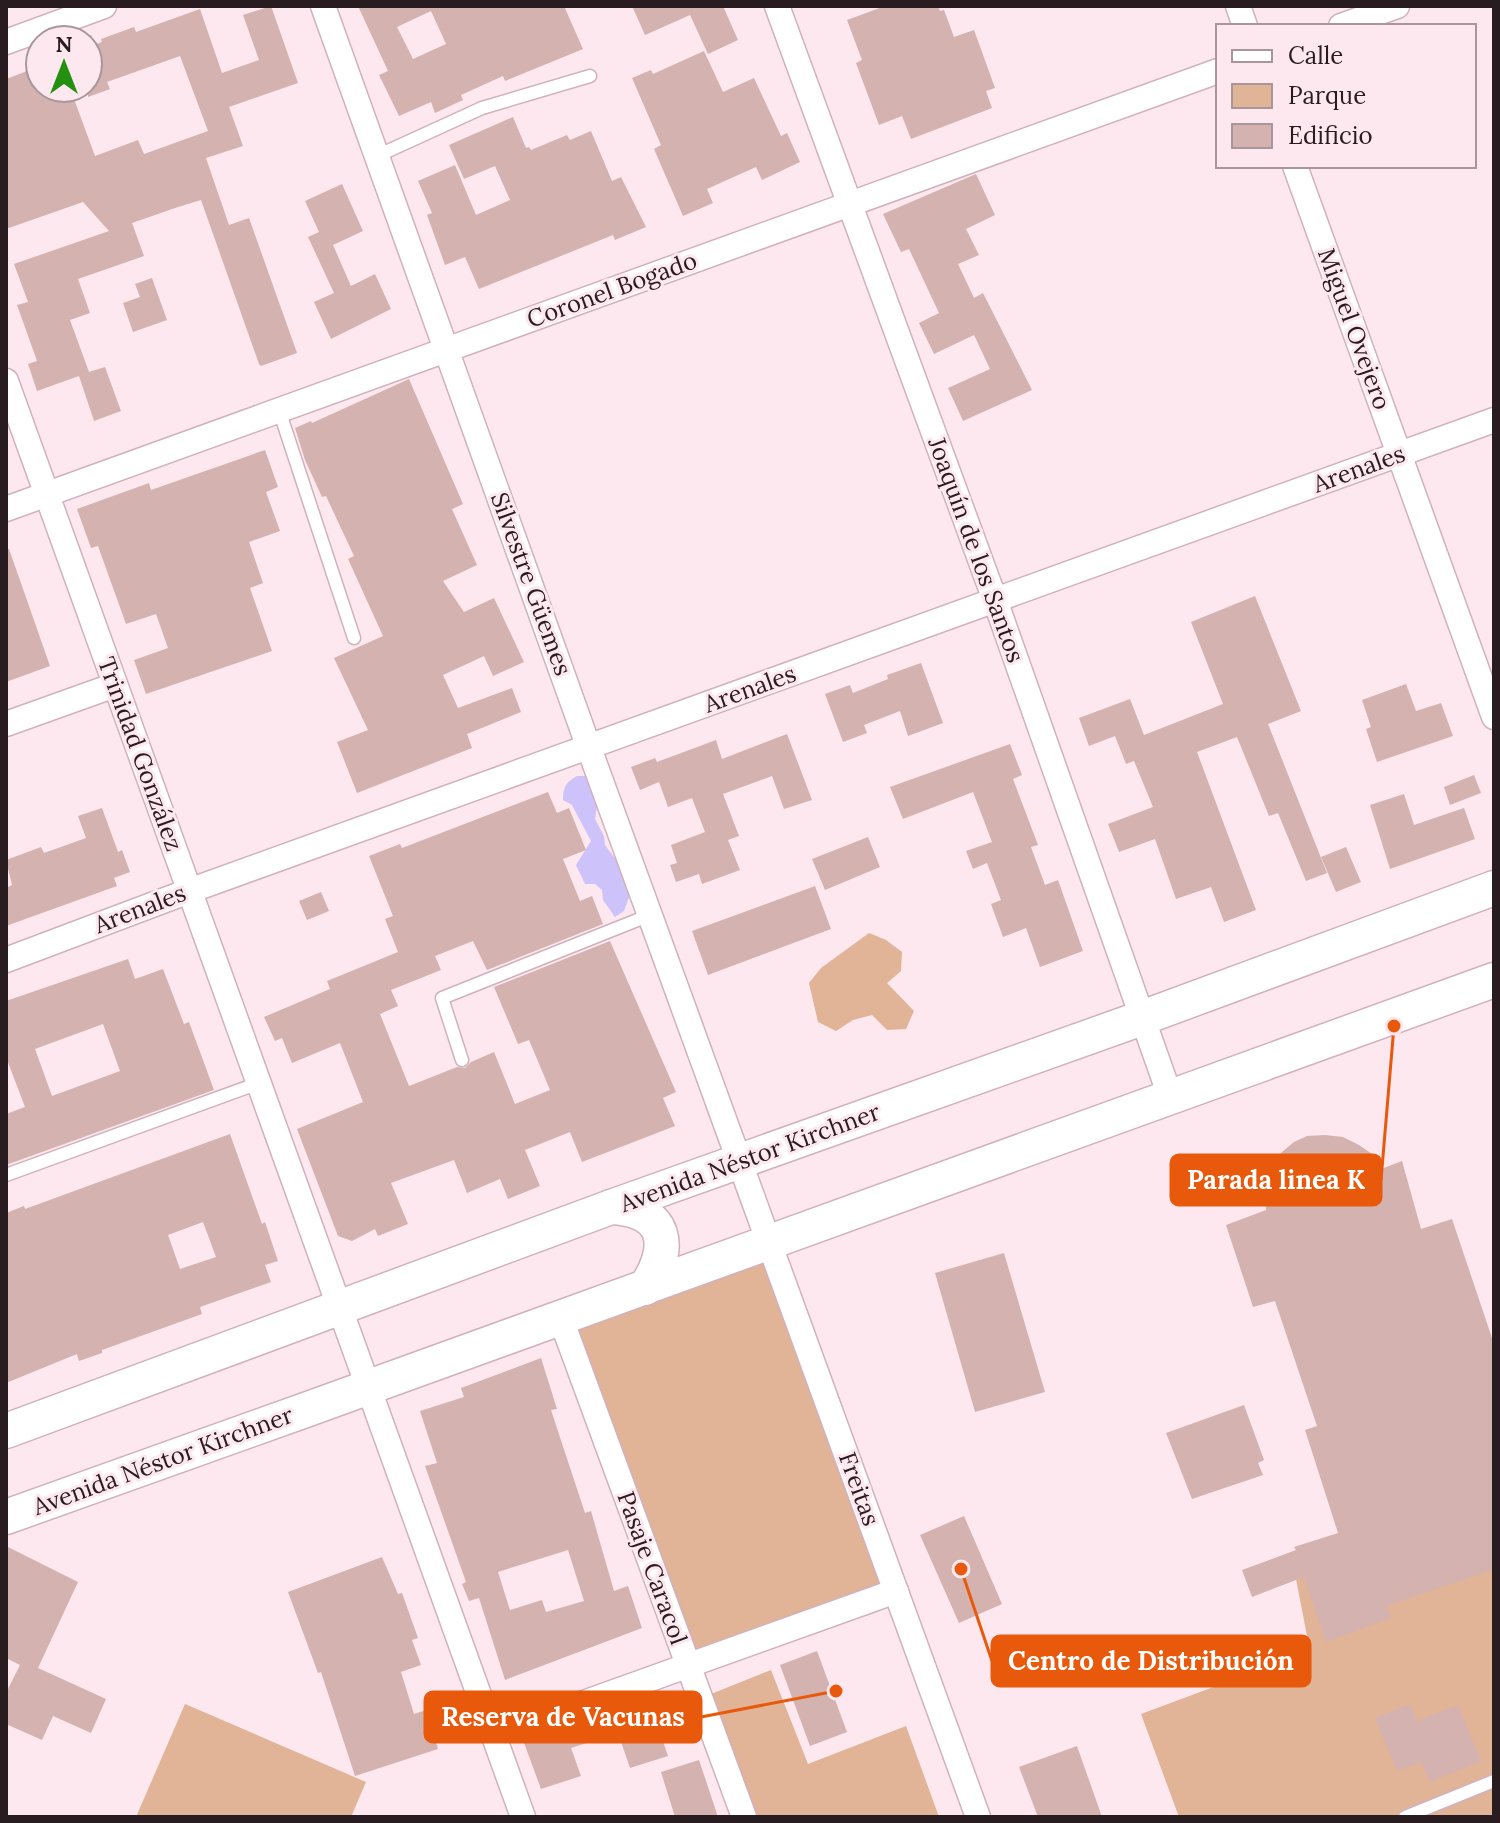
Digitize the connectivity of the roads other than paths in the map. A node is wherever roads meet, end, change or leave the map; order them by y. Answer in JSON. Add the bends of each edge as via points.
{"nodes":[{"id":1,"x":104,"y":6,"type":"edge"},
{"id":2,"x":323,"y":6,"type":"edge"},
{"id":3,"x":777,"y":6,"type":"edge"},
{"id":4,"x":1397,"y":6,"type":"edge"},
{"id":5,"x":1347,"y":24,"type":"edge"},
{"id":6,"x":6,"y":42,"type":"edge"},
{"id":7,"x":1216,"y":72,"type":"edge"},
{"id":8,"x":590,"y":76,"type":"dead end"},
{"id":9,"x":377,"y":156,"type":"junction"},
{"id":10,"x":1296,"y":168,"type":"edge"},
{"id":11,"x":848,"y":204,"type":"junction"},
{"id":12,"x":447,"y":349,"type":"junction"},
{"id":13,"x":6,"y":381,"type":"edge"},
{"id":14,"x":279,"y":410,"type":"junction"},
{"id":15,"x":1494,"y":420,"type":"edge"},
{"id":16,"x":1400,"y":455,"type":"junction"},
{"id":17,"x":47,"y":494,"type":"junction"},
{"id":18,"x":6,"y":509,"type":"edge"},
{"id":19,"x":995,"y":600,"type":"junction"},
{"id":20,"x":354,"y":638,"type":"dead end"},
{"id":21,"x":115,"y":685,"type":"junction"},
{"id":22,"x":1494,"y":717,"type":"edge"},
{"id":23,"x":6,"y":724,"type":"edge"},
{"id":24,"x":589,"y":748,"type":"junction"},
{"id":25,"x":1494,"y":888,"type":"edge"},
{"id":26,"x":189,"y":891,"type":"junction"},
{"id":27,"x":650,"y":915,"type":"junction"},
{"id":28,"x":6,"y":960,"type":"edge"},
{"id":29,"x":1494,"y":980,"type":"edge"},
{"id":30,"x":1142,"y":1018,"type":"junction"},
{"id":31,"x":462,"y":1060,"type":"dead end"},
{"id":32,"x":259,"y":1083,"type":"junction"},
{"id":33,"x":1170,"y":1096,"type":"junction"},
{"id":34,"x":741,"y":1162,"type":"junction"},
{"id":35,"x":6,"y":1175,"type":"edge"},
{"id":36,"x":611,"y":1207,"type":"junction"},
{"id":37,"x":770,"y":1244,"type":"junction"},
{"id":38,"x":645,"y":1288,"type":"junction"},
{"id":39,"x":339,"y":1308,"type":"junction"},
{"id":40,"x":561,"y":1319,"type":"junction"},
{"id":41,"x":368,"y":1388,"type":"junction"},
{"id":42,"x":6,"y":1431,"type":"edge"},
{"id":43,"x":6,"y":1517,"type":"edge"},
{"id":44,"x":896,"y":1591,"type":"junction"},
{"id":45,"x":688,"y":1665,"type":"junction"},
{"id":46,"x":494,"y":1735,"type":"junction"},
{"id":47,"x":1494,"y":1781,"type":"edge"},
{"id":48,"x":523,"y":1817,"type":"edge"},
{"id":49,"x":744,"y":1817,"type":"edge"},
{"id":50,"x":978,"y":1817,"type":"edge"},
{"id":51,"x":1405,"y":1817,"type":"edge"}],
"edges":[{"from":1,"to":6,"type":"street"},
{"from":2,"to":9,"type":"street","name":"Silvestre Güemes"},
{"from":3,"to":11,"type":"street","name":"Joaquín de los Santos"},
{"from":4,"to":5,"type":"street"},
{"from":7,"to":11,"type":"street","name":"Coronel Bogado"},
{"from":8,"to":9,"type":"lane","via":[[482,108]]},
{"from":9,"to":12,"type":"street","name":"Silvestre Güemes"},
{"from":10,"to":16,"type":"street","name":"Miguel Ovejero"},
{"from":11,"to":12,"type":"street","name":"Coronel Bogado"},
{"from":11,"to":19,"type":"street","name":"Joaquín de los Santos"},
{"from":12,"to":14,"type":"street","name":"Coronel Bogado"},
{"from":12,"to":24,"type":"street","name":"Silvestre Güemes"},
{"from":13,"to":17,"type":"street","name":"Trinidad González"},
{"from":14,"to":17,"type":"street","name":"Coronel Bogado"},
{"from":14,"to":20,"type":"lane"},
{"from":15,"to":16,"type":"street","name":"Arenales"},
{"from":16,"to":19,"type":"street","name":"Arenales"},
{"from":16,"to":22,"type":"street","name":"Miguel Ovejero"},
{"from":17,"to":18,"type":"street","name":"Coronel Bogado"},
{"from":17,"to":21,"type":"street","name":"Trinidad González"},
{"from":19,"to":24,"type":"street","name":"Arenales"},
{"from":19,"to":30,"type":"street","name":"Joaquín de los Santos"},
{"from":21,"to":23,"type":"street"},
{"from":21,"to":26,"type":"street","name":"Trinidad González"},
{"from":24,"to":26,"type":"street","name":"Arenales"},
{"from":24,"to":27,"type":"street","name":"Silvestre Güemes"},
{"from":25,"to":30,"type":"main road","name":"Avenida Néstor Kirchner"},
{"from":26,"to":28,"type":"street","name":"Arenales"},
{"from":26,"to":32,"type":"street","name":"Trinidad González"},
{"from":27,"to":31,"type":"lane","via":[[442,998]]},
{"from":27,"to":34,"type":"street","name":"Silvestre Güemes"},
{"from":29,"to":33,"type":"main road","name":"Avenida Néstor Kirchner"},
{"from":30,"to":33,"type":"street","name":"Joaquín de los Santos"},
{"from":30,"to":34,"type":"main road","name":"Avenida Néstor Kirchner"},
{"from":32,"to":35,"type":"lane"},
{"from":32,"to":39,"type":"street","name":"Trinidad González"},
{"from":33,"to":37,"type":"main road","name":"Avenida Néstor Kirchner"},
{"from":34,"to":36,"type":"main road","name":"Avenida Néstor Kirchner"},
{"from":34,"to":37,"type":"street","name":"Freitas"},
{"from":36,"to":38,"type":"main road","via":[[631,1208],[656,1225],[661,1254]]},
{"from":36,"to":39,"type":"main road","name":"Avenida Néstor Kirchner"},
{"from":37,"to":38,"type":"main road","name":"Avenida Néstor Kirchner"},
{"from":37,"to":44,"type":"street","name":"Freitas"},
{"from":38,"to":40,"type":"main road","name":"Avenida Néstor Kirchner"},
{"from":39,"to":41,"type":"street","name":"Trinidad González"},
{"from":39,"to":42,"type":"main road","name":"Avenida Néstor Kirchner"},
{"from":40,"to":41,"type":"main road","name":"Avenida Néstor Kirchner"},
{"from":40,"to":45,"type":"street","name":"Pasaje Caracol"},
{"from":41,"to":43,"type":"main road","name":"Avenida Néstor Kirchner"},
{"from":41,"to":46,"type":"street","name":"Trinidad González"},
{"from":44,"to":45,"type":"street"},
{"from":44,"to":50,"type":"street","name":"Freitas"},
{"from":45,"to":46,"type":"street"},
{"from":45,"to":49,"type":"street","name":"Pasaje Caracol"},
{"from":46,"to":48,"type":"street","name":"Trinidad González"},
{"from":47,"to":51,"type":"lane"}]}
